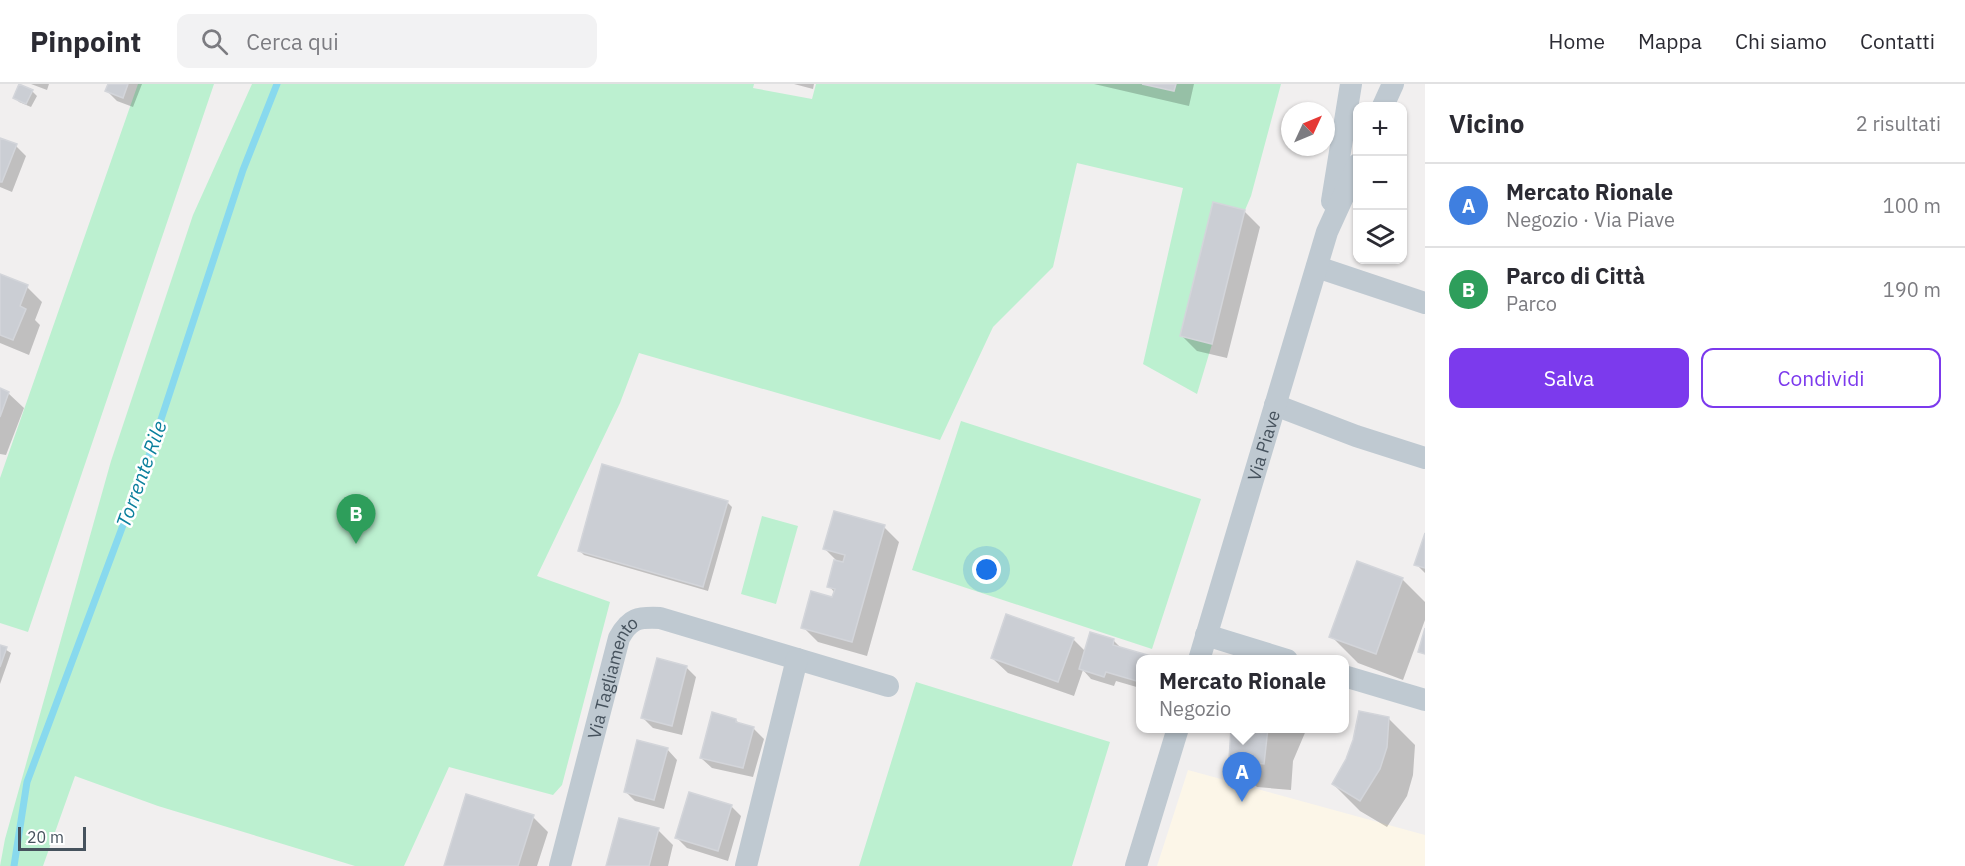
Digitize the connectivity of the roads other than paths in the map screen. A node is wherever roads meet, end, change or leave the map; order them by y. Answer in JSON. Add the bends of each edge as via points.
{"nodes":[{"id":1,"x":1351,"y":84,"type":"edge"},
{"id":2,"x":1393,"y":84,"type":"edge"},
{"id":3,"x":1385,"y":102,"type":"edge"},
{"id":4,"x":1353,"y":175,"type":"edge"},
{"id":5,"x":1327,"y":232,"type":"junction"},
{"id":6,"x":1317,"y":267,"type":"junction"},
{"id":7,"x":1425,"y":303,"type":"edge"},
{"id":8,"x":1275,"y":405,"type":"junction"},
{"id":9,"x":1425,"y":458,"type":"edge"},
{"id":10,"x":1206,"y":635,"type":"junction"},
{"id":11,"x":1200,"y":655,"type":"edge"},
{"id":12,"x":1271,"y":655,"type":"edge"},
{"id":13,"x":796,"y":659,"type":"junction"},
{"id":14,"x":1349,"y":677,"type":"edge"},
{"id":15,"x":888,"y":686,"type":"dead end"},
{"id":16,"x":1425,"y":700,"type":"edge"},
{"id":17,"x":1177,"y":733,"type":"edge"},
{"id":18,"x":560,"y":866,"type":"edge"},
{"id":19,"x":747,"y":866,"type":"edge"},
{"id":20,"x":1136,"y":866,"type":"edge"}],
"edges":[{"from":1,"to":5,"type":"street","name":"Via Piave"},
{"from":2,"to":3,"type":"street"},
{"from":4,"to":5,"type":"street","name":"Via Piave"},
{"from":5,"to":6,"type":"street","name":"Via Piave"},
{"from":6,"to":7,"type":"street"},
{"from":6,"to":8,"type":"street","name":"Via Piave"},
{"from":8,"to":9,"type":"street"},
{"from":8,"to":10,"type":"street","name":"Via Piave"},
{"from":10,"to":11,"type":"street","name":"Via Piave"},
{"from":10,"to":12,"type":"street"},
{"from":13,"to":15,"type":"street","name":"Via Tagliamento"},
{"from":13,"to":18,"type":"street","name":"Via Tagliamento","via":[[660,618],[643,617],[626,625],[619,638]]},
{"from":13,"to":19,"type":"street"},
{"from":14,"to":16,"type":"street"},
{"from":17,"to":20,"type":"street"}]}
